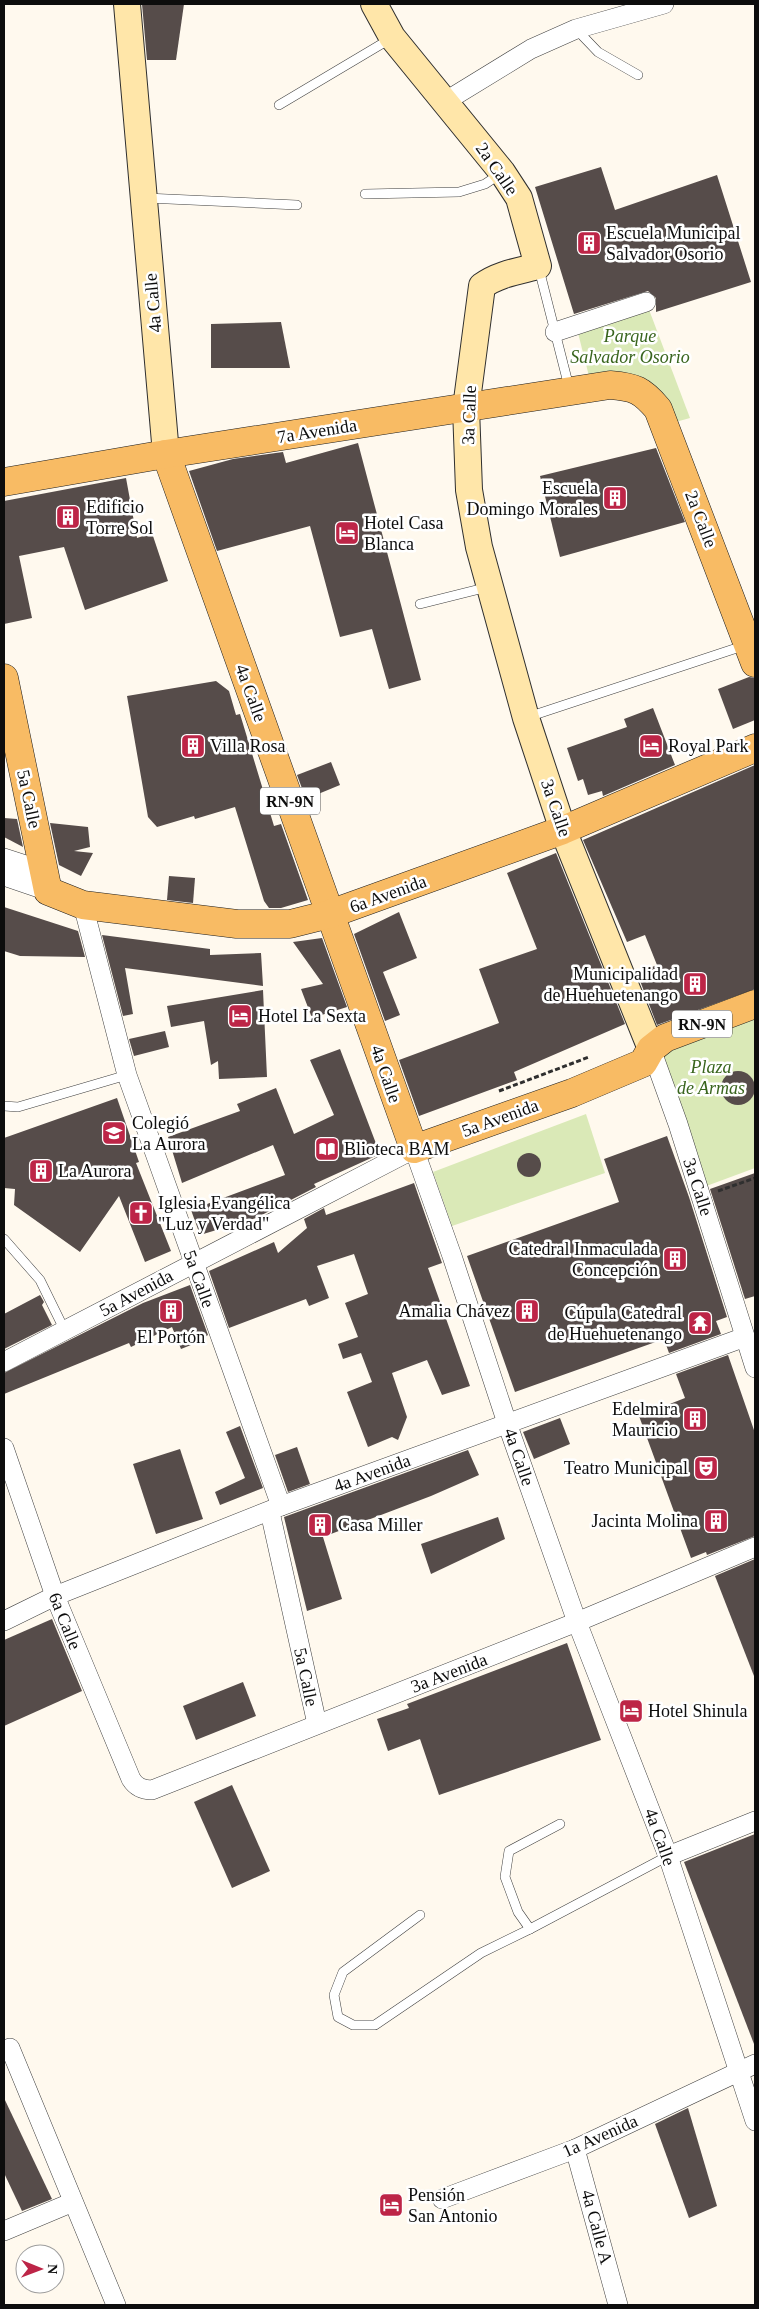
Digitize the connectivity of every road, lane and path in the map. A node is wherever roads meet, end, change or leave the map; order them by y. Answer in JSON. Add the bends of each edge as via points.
{"nodes":[{"id":1,"x":127,"y":4,"type":"edge"},
{"id":2,"x":374,"y":4,"type":"edge"},
{"id":3,"x":664,"y":4,"type":"edge"},
{"id":4,"x":576,"y":29,"type":"junction"},
{"id":5,"x":392,"y":37,"type":"junction"},
{"id":6,"x":638,"y":74,"type":"dead end"},
{"id":7,"x":446,"y":101,"type":"junction"},
{"id":8,"x":278,"y":105,"type":"dead end"},
{"id":9,"x":502,"y":172,"type":"junction"},
{"id":10,"x":365,"y":194,"type":"dead end"},
{"id":11,"x":144,"y":198,"type":"junction"},
{"id":12,"x":297,"y":205,"type":"dead end"},
{"id":13,"x":538,"y":266,"type":"junction"},
{"id":14,"x":646,"y":302,"type":"dead end"},
{"id":15,"x":555,"y":332,"type":"junction"},
{"id":16,"x":631,"y":387,"type":"joint"},
{"id":17,"x":570,"y":392,"type":"junction"},
{"id":18,"x":466,"y":408,"type":"junction"},
{"id":19,"x":166,"y":454,"type":"junction"},
{"id":20,"x":4,"y":482,"type":"edge"},
{"id":21,"x":488,"y":587,"type":"junction"},
{"id":22,"x":420,"y":604,"type":"dead end"},
{"id":23,"x":752,"y":654,"type":"edge"},
{"id":24,"x":4,"y":678,"type":"edge"},
{"id":25,"x":526,"y":718,"type":"junction"},
{"id":26,"x":755,"y":748,"type":"edge"},
{"id":27,"x":563,"y":830,"type":"junction"},
{"id":28,"x":4,"y":858,"type":"edge"},
{"id":29,"x":4,"y":876,"type":"edge"},
{"id":30,"x":46,"y":881,"type":"junction"},
{"id":31,"x":83,"y":905,"type":"junction"},
{"id":32,"x":330,"y":914,"type":"junction"},
{"id":33,"x":755,"y":1004,"type":"edge"},
{"id":34,"x":651,"y":1049,"type":"junction"},
{"id":35,"x":591,"y":1057,"type":"dead end"},
{"id":36,"x":127,"y":1076,"type":"junction"},
{"id":37,"x":498,"y":1092,"type":"dead end"},
{"id":38,"x":4,"y":1106,"type":"edge"},
{"id":39,"x":414,"y":1149,"type":"junction"},
{"id":40,"x":755,"y":1178,"type":"edge"},
{"id":41,"x":701,"y":1197,"type":"junction"},
{"id":42,"x":4,"y":1239,"type":"edge"},
{"id":43,"x":193,"y":1263,"type":"junction"},
{"id":44,"x":65,"y":1331,"type":"junction"},
{"id":45,"x":745,"y":1336,"type":"junction"},
{"id":46,"x":4,"y":1362,"type":"edge"},
{"id":47,"x":755,"y":1368,"type":"edge"},
{"id":48,"x":507,"y":1423,"type":"junction"},
{"id":49,"x":4,"y":1448,"type":"edge"},
{"id":50,"x":276,"y":1509,"type":"junction"},
{"id":51,"x":755,"y":1548,"type":"edge"},
{"id":52,"x":54,"y":1596,"type":"junction"},
{"id":53,"x":4,"y":1620,"type":"edge"},
{"id":54,"x":578,"y":1622,"type":"junction"},
{"id":55,"x":317,"y":1724,"type":"junction"},
{"id":56,"x":140,"y":1788,"type":"joint"},
{"id":57,"x":755,"y":1821,"type":"edge"},
{"id":58,"x":560,"y":1824,"type":"dead end"},
{"id":59,"x":668,"y":1856,"type":"junction"},
{"id":60,"x":420,"y":1915,"type":"dead end"},
{"id":61,"x":530,"y":1929,"type":"junction"},
{"id":62,"x":4,"y":2051,"type":"edge"},
{"id":63,"x":748,"y":2067,"type":"edge"},
{"id":64,"x":755,"y":2121,"type":"edge"},
{"id":65,"x":576,"y":2148,"type":"junction"},
{"id":66,"x":442,"y":2199,"type":"dead end"},
{"id":67,"x":73,"y":2202,"type":"junction"},
{"id":68,"x":4,"y":2231,"type":"edge"},
{"id":69,"x":116,"y":2305,"type":"edge"},
{"id":70,"x":618,"y":2305,"type":"edge"}],
"edges":[{"from":1,"to":11,"type":"main road","name":"4a Calle"},
{"from":2,"to":5,"type":"main road","name":"2a Calle"},
{"from":3,"to":4,"type":"street"},
{"from":4,"to":6,"type":"lane","via":[[598,52]]},
{"from":4,"to":7,"type":"street","via":[[530,49]]},
{"from":5,"to":7,"type":"main road","name":"2a Calle"},
{"from":5,"to":8,"type":"lane"},
{"from":7,"to":9,"type":"main road","name":"2a Calle"},
{"from":9,"to":10,"type":"lane","via":[[485,184],[459,192]]},
{"from":9,"to":13,"type":"main road","name":"2a Calle","via":[[519,198]]},
{"from":11,"to":12,"type":"lane"},
{"from":11,"to":19,"type":"main road","name":"4a Calle"},
{"from":13,"to":15,"type":"lane","name":"2a Calle"},
{"from":13,"to":18,"type":"main road","name":"3a Calle","via":[[512,272],[477,287]]},
{"from":14,"to":15,"type":"street"},
{"from":15,"to":17,"type":"lane","name":"2a Calle"},
{"from":16,"to":17,"type":"main road","name":"7a Avenida","via":[[610,385]]},
{"from":16,"to":23,"type":"main road","name":"2a Calle","via":[[645,394],[658,409]]},
{"from":17,"to":18,"type":"main road","name":"7a Avenida"},
{"from":18,"to":19,"type":"main road","name":"7a Avenida"},
{"from":18,"to":21,"type":"main road","name":"3a Calle","via":[[470,490]]},
{"from":19,"to":20,"type":"main road","name":"7a Avenida"},
{"from":19,"to":32,"type":"main road","name":"4a Calle","number":"RN-9N"},
{"from":21,"to":22,"type":"lane"},
{"from":21,"to":25,"type":"main road","name":"3a Calle"},
{"from":23,"to":25,"type":"lane"},
{"from":24,"to":30,"type":"main road","name":"5a Calle"},
{"from":25,"to":27,"type":"main road","name":"3a Calle"},
{"from":26,"to":27,"type":"main road","name":"6a Avenida"},
{"from":27,"to":32,"type":"main road","name":"6a Avenida"},
{"from":27,"to":34,"type":"main road","name":"3a Calle"},
{"from":28,"to":30,"type":"street"},
{"from":29,"to":30,"type":"street","name":"6a Avenida"},
{"from":30,"to":31,"type":"main road","name":"6a Avenida"},
{"from":31,"to":32,"type":"main road","name":"6a Avenida","via":[[237,924],[290,924]]},
{"from":31,"to":36,"type":"street","name":"5a Calle"},
{"from":32,"to":39,"type":"main road","name":"4a Calle","number":"RN-9N"},
{"from":33,"to":34,"type":"main road","name":"5a Avenida","number":"RN-9N","via":[[666,1038]]},
{"from":34,"to":39,"type":"main road","name":"5a Avenida","number":"RN-9N","via":[[643,1063],[572,1093]]},
{"from":34,"to":41,"type":"street","name":"3a Calle"},
{"from":35,"to":37,"type":"path"},
{"from":36,"to":38,"type":"lane","via":[[18,1107]]},
{"from":36,"to":43,"type":"street","name":"5a Calle"},
{"from":39,"to":43,"type":"street","name":"5a Avenida"},
{"from":39,"to":48,"type":"street","name":"4a Calle"},
{"from":40,"to":41,"type":"path"},
{"from":41,"to":45,"type":"street","name":"3a Calle"},
{"from":42,"to":44,"type":"lane","via":[[40,1280]]},
{"from":43,"to":44,"type":"street","name":"5a Avenida"},
{"from":43,"to":50,"type":"street","name":"5a Calle"},
{"from":44,"to":46,"type":"street","name":"5a Avenida"},
{"from":45,"to":47,"type":"street","name":"3a Calle"},
{"from":45,"to":48,"type":"street","name":"4a Avenida"},
{"from":48,"to":50,"type":"street","name":"4a Avenida"},
{"from":48,"to":54,"type":"street","name":"4a Calle"},
{"from":49,"to":52,"type":"street","name":"6a Calle"},
{"from":50,"to":52,"type":"street","name":"4a Avenida"},
{"from":50,"to":55,"type":"street","name":"5a Calle"},
{"from":51,"to":54,"type":"street","name":"3a Avenida"},
{"from":52,"to":53,"type":"street","name":"4a Avenida"},
{"from":52,"to":56,"type":"street","name":"6a Calle","via":[[130,1779]]},
{"from":54,"to":55,"type":"street","name":"3a Avenida"},
{"from":54,"to":59,"type":"street","name":"4a Calle"},
{"from":55,"to":56,"type":"street","name":"3a Avenida","via":[[152,1790]]},
{"from":57,"to":59,"type":"street"},
{"from":58,"to":61,"type":"lane","via":[[509,1851],[505,1877],[518,1912]]},
{"from":59,"to":61,"type":"lane"},
{"from":59,"to":63,"type":"street","name":"4a Calle"},
{"from":60,"to":61,"type":"lane","via":[[343,1972],[334,1995],[338,2017],[354,2025],[375,2025],[481,1953]]},
{"from":62,"to":67,"type":"street","via":[[10,2048]]},
{"from":63,"to":64,"type":"street","name":"4a Calle"},
{"from":63,"to":65,"type":"street","name":"1a Avenida"},
{"from":65,"to":66,"type":"street","name":"1a Avenida"},
{"from":65,"to":70,"type":"street","name":"4a Calle A"},
{"from":67,"to":68,"type":"street"},
{"from":67,"to":69,"type":"street"}]}
